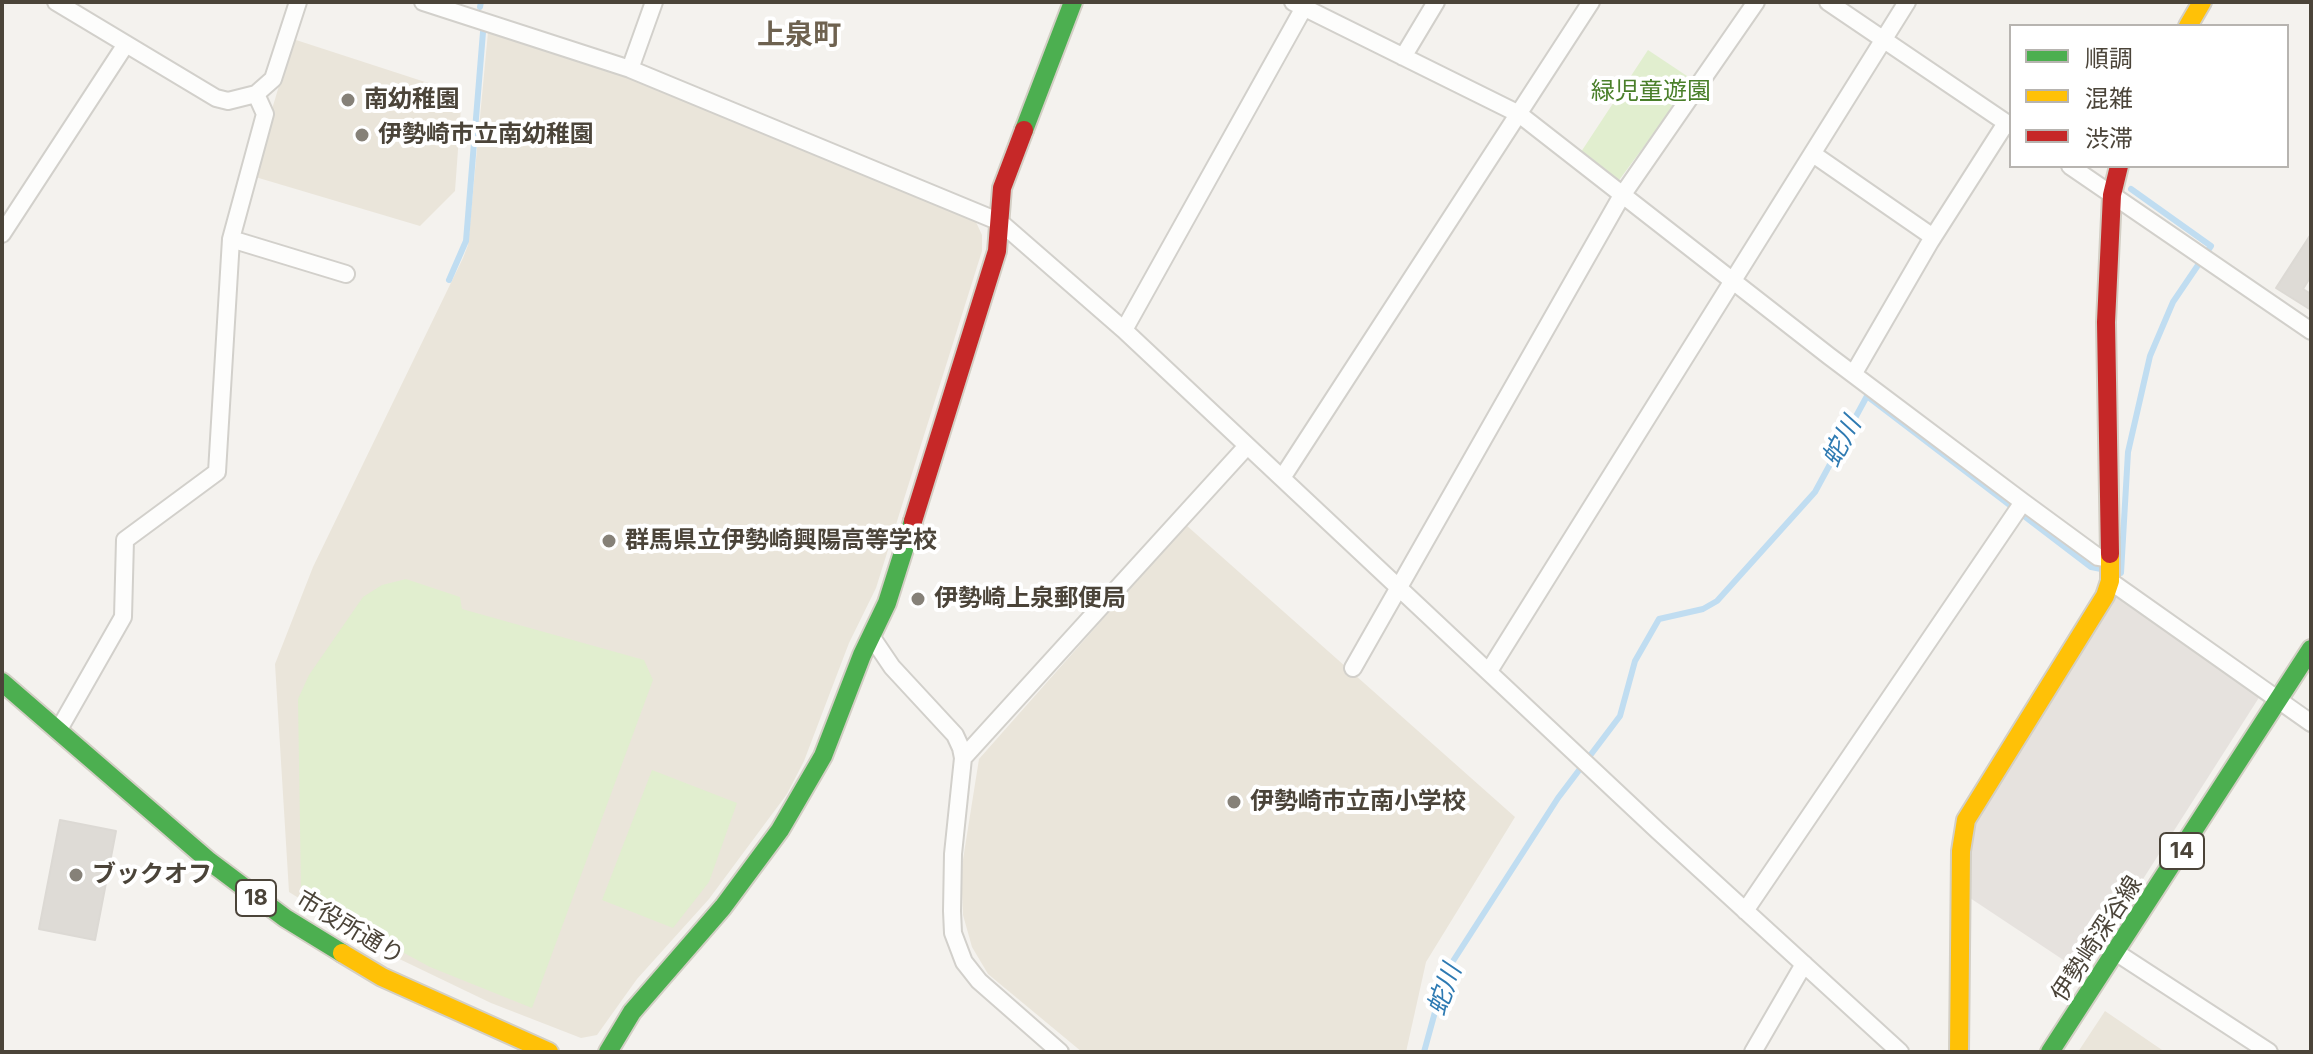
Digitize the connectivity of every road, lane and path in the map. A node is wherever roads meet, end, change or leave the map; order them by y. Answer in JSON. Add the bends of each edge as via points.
{"nodes":[{"id":1,"x":56,"y":2,"type":"edge"},
{"id":2,"x":298,"y":2,"type":"edge"},
{"id":3,"x":423,"y":2,"type":"edge"},
{"id":4,"x":654,"y":2,"type":"edge"},
{"id":5,"x":1073,"y":2,"type":"edge"},
{"id":6,"x":1436,"y":2,"type":"edge"},
{"id":7,"x":1591,"y":2,"type":"edge"},
{"id":8,"x":1756,"y":2,"type":"edge"},
{"id":9,"x":1828,"y":2,"type":"edge"},
{"id":10,"x":1907,"y":2,"type":"edge"},
{"id":11,"x":2202,"y":2,"type":"edge"},
{"id":12,"x":1301,"y":4,"type":"edge"},
{"id":13,"x":2189,"y":24,"type":"edge"},
{"id":14,"x":1884,"y":40,"type":"junction"},
{"id":15,"x":126,"y":44,"type":"junction"},
{"id":16,"x":1403,"y":57,"type":"junction"},
{"id":17,"x":630,"y":69,"type":"junction"},
{"id":18,"x":256,"y":94,"type":"junction"},
{"id":19,"x":1519,"y":114,"type":"junction"},
{"id":20,"x":2008,"y":124,"type":"edge"},
{"id":21,"x":1813,"y":154,"type":"junction"},
{"id":22,"x":2073,"y":168,"type":"edge"},
{"id":23,"x":2119,"y":168,"type":"edge"},
{"id":24,"x":2112,"y":195,"type":"junction"},
{"id":25,"x":1621,"y":197,"type":"junction"},
{"id":26,"x":1000,"y":222,"type":"junction"},
{"id":27,"x":2,"y":234,"type":"edge"},
{"id":28,"x":1933,"y":237,"type":"junction"},
{"id":29,"x":231,"y":239,"type":"junction"},
{"id":30,"x":346,"y":274,"type":"dead end"},
{"id":31,"x":1734,"y":283,"type":"junction"},
{"id":32,"x":1124,"y":330,"type":"junction"},
{"id":33,"x":2311,"y":331,"type":"edge"},
{"id":34,"x":1854,"y":373,"type":"junction"},
{"id":35,"x":1247,"y":446,"type":"junction"},
{"id":36,"x":1282,"y":478,"type":"junction"},
{"id":37,"x":2023,"y":502,"type":"junction"},
{"id":38,"x":2109,"y":559,"type":"junction"},
{"id":39,"x":2110,"y":581,"type":"junction"},
{"id":40,"x":1399,"y":588,"type":"junction"},
{"id":41,"x":871,"y":636,"type":"junction"},
{"id":42,"x":2311,"y":649,"type":"edge"},
{"id":43,"x":1353,"y":668,"type":"dead end"},
{"id":44,"x":1489,"y":671,"type":"junction"},
{"id":45,"x":2,"y":682,"type":"edge"},
{"id":46,"x":2278,"y":702,"type":"junction"},
{"id":47,"x":2311,"y":723,"type":"edge"},
{"id":48,"x":58,"y":731,"type":"junction"},
{"id":49,"x":963,"y":758,"type":"junction"},
{"id":50,"x":1745,"y":911,"type":"junction"},
{"id":51,"x":2117,"y":953,"type":"junction"},
{"id":52,"x":1804,"y":964,"type":"junction"},
{"id":53,"x":549,"y":1052,"type":"edge"},
{"id":54,"x":608,"y":1052,"type":"edge"},
{"id":55,"x":1060,"y":1052,"type":"edge"},
{"id":56,"x":1753,"y":1052,"type":"edge"},
{"id":57,"x":1900,"y":1052,"type":"edge"},
{"id":58,"x":1959,"y":1052,"type":"edge"},
{"id":59,"x":2050,"y":1052,"type":"edge"},
{"id":60,"x":2269,"y":1052,"type":"edge"}],
"edges":[{"from":1,"to":15,"type":"street"},
{"from":2,"to":18,"type":"street","via":[[273,79]]},
{"from":3,"to":17,"type":"street"},
{"from":4,"to":17,"type":"street"},
{"from":5,"to":26,"type":"street","via":[[1002,188]]},
{"from":6,"to":16,"type":"street"},
{"from":7,"to":19,"type":"street"},
{"from":8,"to":25,"type":"street"},
{"from":9,"to":14,"type":"street"},
{"from":10,"to":14,"type":"street"},
{"from":11,"to":13,"type":"street"},
{"from":12,"to":16,"type":"street"},
{"from":12,"to":32,"type":"street"},
{"from":14,"to":20,"type":"street"},
{"from":14,"to":21,"type":"street"},
{"from":15,"to":18,"type":"street","via":[[216,98],[240,100]]},
{"from":15,"to":27,"type":"street"},
{"from":16,"to":19,"type":"street"},
{"from":17,"to":26,"type":"street"},
{"from":18,"to":29,"type":"street","via":[[265,114]]},
{"from":19,"to":25,"type":"street"},
{"from":19,"to":36,"type":"street"},
{"from":20,"to":28,"type":"street"},
{"from":21,"to":28,"type":"street"},
{"from":21,"to":31,"type":"street"},
{"from":22,"to":24,"type":"street"},
{"from":23,"to":24,"type":"street"},
{"from":24,"to":33,"type":"street"},
{"from":24,"to":38,"type":"street","via":[[2106,322]]},
{"from":25,"to":31,"type":"street"},
{"from":25,"to":40,"type":"street"},
{"from":26,"to":32,"type":"street"},
{"from":26,"to":41,"type":"street","via":[[997,251],[887,603]]},
{"from":28,"to":34,"type":"street"},
{"from":29,"to":30,"type":"street"},
{"from":29,"to":48,"type":"street","via":[[217,472],[125,540],[123,617]]},
{"from":31,"to":34,"type":"street"},
{"from":31,"to":44,"type":"street"},
{"from":32,"to":35,"type":"street"},
{"from":34,"to":37,"type":"street"},
{"from":35,"to":36,"type":"street"},
{"from":35,"to":49,"type":"street"},
{"from":36,"to":40,"type":"street"},
{"from":37,"to":38,"type":"street","via":[[2098,557]]},
{"from":37,"to":50,"type":"street"},
{"from":38,"to":39,"type":"street"},
{"from":39,"to":46,"type":"street"},
{"from":39,"to":58,"type":"street","via":[[1966,820],[1961,851]]},
{"from":40,"to":43,"type":"street"},
{"from":40,"to":44,"type":"street"},
{"from":41,"to":49,"type":"street","via":[[892,667],[955,735]]},
{"from":41,"to":54,"type":"street","via":[[823,756],[796,807],[723,907],[632,1012]]},
{"from":42,"to":46,"type":"street","name":"伊勢崎深谷線","number":"14"},
{"from":44,"to":50,"type":"street"},
{"from":45,"to":48,"type":"street","name":"市役所通り","number":"18"},
{"from":46,"to":47,"type":"street"},
{"from":46,"to":51,"type":"street","name":"伊勢崎深谷線","number":"14"},
{"from":48,"to":53,"type":"street","name":"市役所通り","number":"18","via":[[237,883],[336,951],[417,995]]},
{"from":49,"to":55,"type":"street","via":[[953,854],[953,933],[971,972]]},
{"from":50,"to":52,"type":"street"},
{"from":51,"to":59,"type":"street","name":"伊勢崎深谷線","number":"14"},
{"from":51,"to":60,"type":"street"},
{"from":52,"to":56,"type":"street"},
{"from":52,"to":57,"type":"street"}]}
